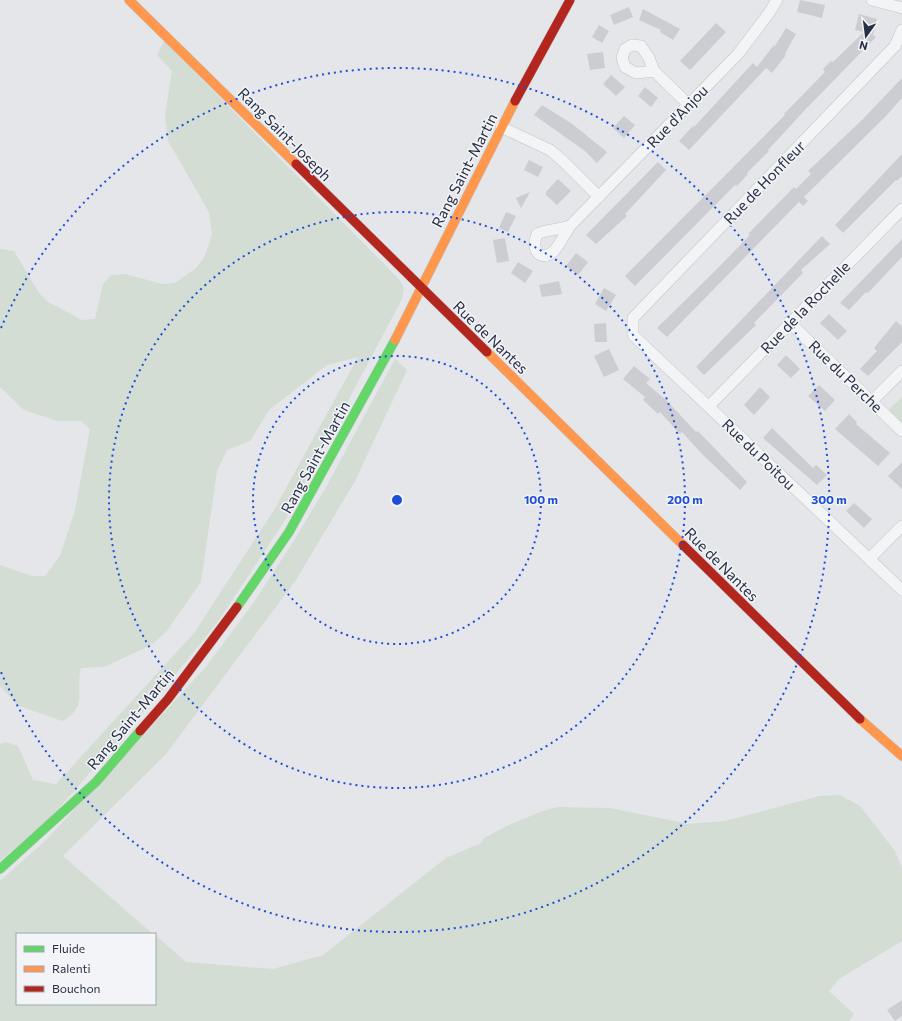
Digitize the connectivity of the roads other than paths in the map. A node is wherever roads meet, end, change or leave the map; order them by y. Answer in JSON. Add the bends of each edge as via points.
{"nodes":[{"id":1,"x":130,"y":0,"type":"edge"},
{"id":2,"x":570,"y":0,"type":"edge"},
{"id":3,"x":777,"y":0,"type":"edge"},
{"id":4,"x":872,"y":0,"type":"edge"},
{"id":5,"x":902,"y":8,"type":"edge"},
{"id":6,"x":902,"y":30,"type":"edge"},
{"id":7,"x":654,"y":71,"type":"dead end"},
{"id":8,"x":688,"y":104,"type":"junction"},
{"id":9,"x":501,"y":126,"type":"junction"},
{"id":10,"x":599,"y":197,"type":"junction"},
{"id":11,"x":902,"y":208,"type":"edge"},
{"id":12,"x":570,"y":226,"type":"dead end"},
{"id":13,"x":421,"y":288,"type":"junction"},
{"id":14,"x":789,"y":322,"type":"junction"},
{"id":15,"x":633,"y":335,"type":"joint"},
{"id":16,"x":902,"y":371,"type":"edge"},
{"id":17,"x":872,"y":401,"type":"junction"},
{"id":18,"x":709,"y":406,"type":"junction"},
{"id":19,"x":902,"y":431,"type":"edge"},
{"id":20,"x":902,"y":526,"type":"edge"},
{"id":21,"x":869,"y":559,"type":"junction"},
{"id":22,"x":902,"y":590,"type":"edge"},
{"id":23,"x":902,"y":756,"type":"edge"},
{"id":24,"x":0,"y":869,"type":"edge"}],
"edges":[{"from":1,"to":13,"type":"street","name":"Rang Saint-Joseph"},
{"from":2,"to":9,"type":"street","name":"Rang Saint-Martin"},
{"from":3,"to":8,"type":"street","name":"Rue d'Anjou","via":[[738,54]]},
{"from":4,"to":5,"type":"street"},
{"from":6,"to":15,"type":"street","name":"Rue de Honfleur","via":[[895,46],[633,318]]},
{"from":7,"to":8,"type":"street"},
{"from":8,"to":10,"type":"street","name":"Rue d'Anjou"},
{"from":9,"to":10,"type":"street","via":[[550,150]]},
{"from":9,"to":13,"type":"street","name":"Rang Saint-Martin"},
{"from":10,"to":12,"type":"street","name":"Rue d'Anjou"},
{"from":11,"to":14,"type":"street","name":"Rue de la Rochelle"},
{"from":13,"to":23,"type":"street","name":"Rue de Nantes","via":[[862,721]]},
{"from":13,"to":24,"type":"street","name":"Rang Saint-Martin","via":[[389,352],[289,532],[220,632],[168,699],[96,782]]},
{"from":14,"to":17,"type":"street","name":"Rue du Perche"},
{"from":14,"to":18,"type":"street","name":"Rue de la Rochelle"},
{"from":15,"to":18,"type":"street","name":"Rue du Poitou"},
{"from":16,"to":17,"type":"street"},
{"from":17,"to":19,"type":"street","name":"Rue du Perche"},
{"from":18,"to":21,"type":"street","name":"Rue du Poitou"},
{"from":20,"to":21,"type":"street"},
{"from":21,"to":22,"type":"street","name":"Rue du Poitou"}]}
